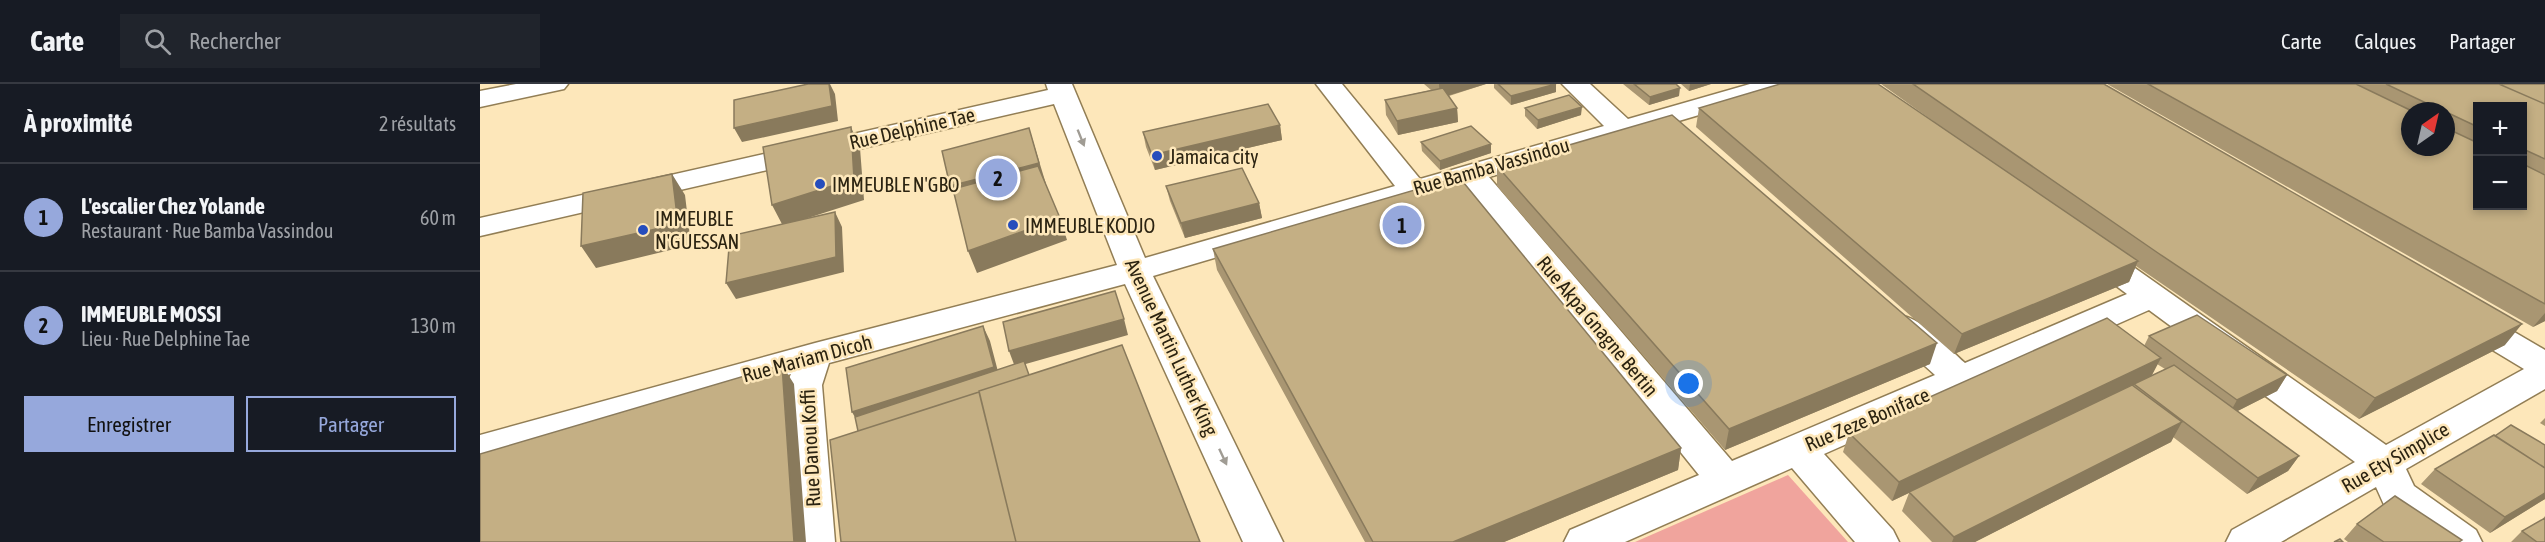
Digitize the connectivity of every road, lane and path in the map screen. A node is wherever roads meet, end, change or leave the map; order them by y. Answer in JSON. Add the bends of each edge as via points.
{"nodes":[{"id":1,"x":555,"y":84,"type":"edge"},
{"id":2,"x":1329,"y":84,"type":"edge"},
{"id":3,"x":1575,"y":84,"type":"edge"},
{"id":4,"x":1778,"y":84,"type":"edge"},
{"id":5,"x":1061,"y":89,"type":"edge"},
{"id":6,"x":480,"y":99,"type":"edge"},
{"id":7,"x":1664,"y":117,"type":"junction"},
{"id":8,"x":1622,"y":128,"type":"junction"},
{"id":9,"x":1691,"y":141,"type":"edge"},
{"id":10,"x":1470,"y":172,"type":"junction"},
{"id":11,"x":1413,"y":189,"type":"junction"},
{"id":12,"x":480,"y":227,"type":"edge"},
{"id":13,"x":2074,"y":240,"type":"edge"},
{"id":14,"x":1135,"y":271,"type":"junction"},
{"id":15,"x":2151,"y":296,"type":"junction"},
{"id":16,"x":2442,"y":304,"type":"edge"},
{"id":17,"x":1880,"y":307,"type":"edge"},
{"id":18,"x":815,"y":356,"type":"junction"},
{"id":19,"x":2545,"y":366,"type":"edge"},
{"id":20,"x":2545,"y":373,"type":"edge"},
{"id":21,"x":1961,"y":379,"type":"junction"},
{"id":22,"x":480,"y":449,"type":"edge"},
{"id":23,"x":1798,"y":449,"type":"junction"},
{"id":24,"x":2384,"y":463,"type":"junction"},
{"id":25,"x":1725,"y":480,"type":"junction"},
{"id":26,"x":815,"y":542,"type":"edge"},
{"id":27,"x":1263,"y":542,"type":"edge"},
{"id":28,"x":1584,"y":542,"type":"edge"},
{"id":29,"x":1879,"y":542,"type":"edge"},
{"id":30,"x":2246,"y":542,"type":"edge"},
{"id":31,"x":2462,"y":542,"type":"edge"}],
"edges":[{"from":1,"to":6,"type":"street"},
{"from":2,"to":11,"type":"street"},
{"from":3,"to":8,"type":"street"},
{"from":4,"to":7,"type":"street","name":"Rue Bamba Vassindou"},
{"from":5,"to":12,"type":"street","name":"Rue Delphine Tae"},
{"from":5,"to":14,"type":"street","name":"Avenue Martin Luther King","one_way":true},
{"from":7,"to":8,"type":"street","name":"Rue Bamba Vassindou"},
{"from":7,"to":9,"type":"street"},
{"from":8,"to":10,"type":"street","name":"Rue Bamba Vassindou"},
{"from":10,"to":11,"type":"street","name":"Rue Bamba Vassindou"},
{"from":10,"to":25,"type":"street","name":"Rue Akpa Gnagne Bertin"},
{"from":11,"to":14,"type":"street","name":"Rue Bamba Vassindou"},
{"from":13,"to":15,"type":"street"},
{"from":14,"to":18,"type":"street","name":"Rue Mariam Dicoh"},
{"from":14,"to":27,"type":"street","name":"Avenue Martin Luther King","one_way":true},
{"from":15,"to":21,"type":"street","name":"Rue Zeze Boniface"},
{"from":15,"to":24,"type":"street"},
{"from":16,"to":19,"type":"street"},
{"from":17,"to":21,"type":"street"},
{"from":18,"to":22,"type":"street","name":"Rue Mariam Dicoh"},
{"from":18,"to":26,"type":"street","name":"Rue Danou Koffi","via":[[804,385]]},
{"from":20,"to":24,"type":"street","name":"Rue Ety Simplice"},
{"from":21,"to":23,"type":"street","name":"Rue Zeze Boniface"},
{"from":23,"to":25,"type":"street","name":"Rue Zeze Boniface"},
{"from":23,"to":29,"type":"street"},
{"from":24,"to":30,"type":"street","name":"Rue Ety Simplice"},
{"from":24,"to":31,"type":"street","via":[[2399,496]]},
{"from":25,"to":28,"type":"street","name":"Rue Zeze Boniface"}]}
